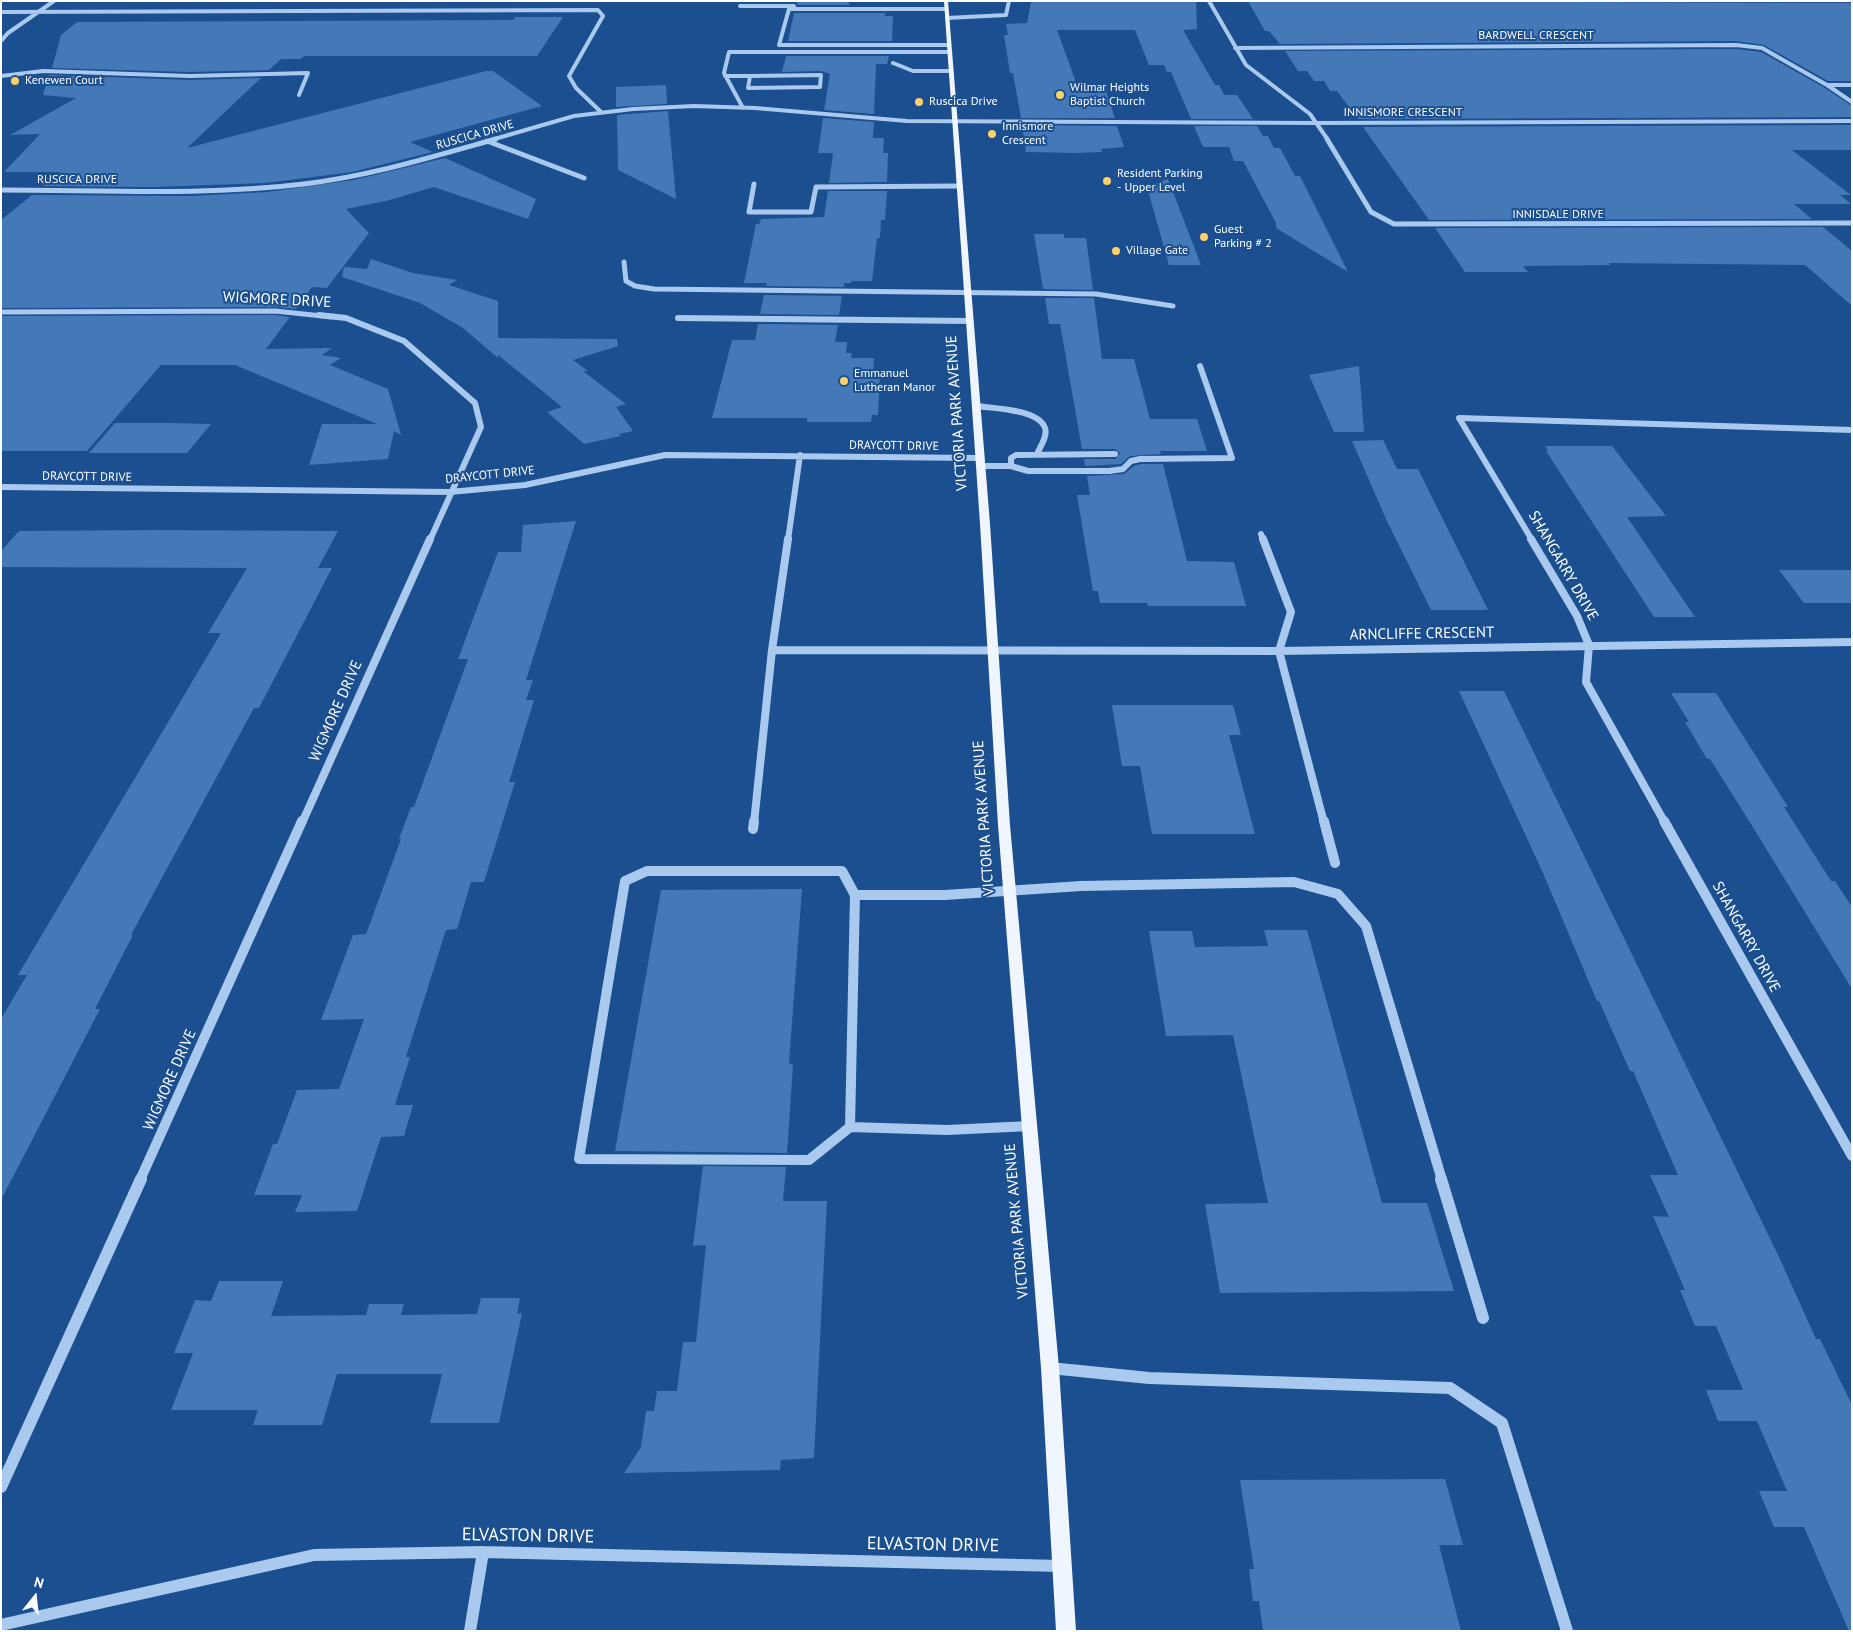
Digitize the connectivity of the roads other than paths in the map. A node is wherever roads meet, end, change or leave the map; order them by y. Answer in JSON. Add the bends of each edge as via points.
{"nodes":[{"id":1,"x":54,"y":1,"type":"edge"},
{"id":2,"x":783,"y":1,"type":"edge"},
{"id":3,"x":1009,"y":1,"type":"edge"},
{"id":4,"x":1209,"y":1,"type":"edge"},
{"id":5,"x":413,"y":2,"type":"edge"},
{"id":6,"x":946,"y":5,"type":"edge"},
{"id":7,"x":740,"y":6,"type":"dead end"},
{"id":8,"x":782,"y":6,"type":"junction"},
{"id":9,"x":407,"y":9,"type":"junction"},
{"id":10,"x":1,"y":12,"type":"edge"},
{"id":11,"x":37,"y":12,"type":"junction"},
{"id":12,"x":947,"y":18,"type":"junction"},
{"id":13,"x":1,"y":41,"type":"edge"},
{"id":14,"x":1235,"y":48,"type":"junction"},
{"id":15,"x":949,"y":49,"type":"junction"},
{"id":16,"x":906,"y":52,"type":"junction"},
{"id":17,"x":951,"y":71,"type":"junction"},
{"id":18,"x":1,"y":76,"type":"edge"},
{"id":19,"x":725,"y":76,"type":"junction"},
{"id":20,"x":750,"y":76,"type":"junction"},
{"id":21,"x":1827,"y":85,"type":"junction"},
{"id":22,"x":1852,"y":85,"type":"edge"},
{"id":23,"x":299,"y":95,"type":"dead end"},
{"id":24,"x":1852,"y":102,"type":"edge"},
{"id":25,"x":743,"y":108,"type":"junction"},
{"id":26,"x":601,"y":112,"type":"junction"},
{"id":27,"x":954,"y":121,"type":"junction"},
{"id":28,"x":1852,"y":121,"type":"edge"},
{"id":29,"x":1318,"y":123,"type":"junction"},
{"id":30,"x":487,"y":141,"type":"junction"},
{"id":31,"x":584,"y":178,"type":"dead end"},
{"id":32,"x":754,"y":184,"type":"dead end"},
{"id":33,"x":959,"y":186,"type":"junction"},
{"id":34,"x":1,"y":190,"type":"edge"},
{"id":35,"x":1852,"y":223,"type":"edge"},
{"id":36,"x":624,"y":262,"type":"dead end"},
{"id":37,"x":967,"y":291,"type":"junction"},
{"id":38,"x":1173,"y":306,"type":"dead end"},
{"id":39,"x":1,"y":312,"type":"edge"},
{"id":40,"x":678,"y":318,"type":"dead end"},
{"id":41,"x":970,"y":321,"type":"junction"},
{"id":42,"x":1200,"y":366,"type":"dead end"},
{"id":43,"x":976,"y":406,"type":"junction"},
{"id":44,"x":1852,"y":430,"type":"edge"},
{"id":45,"x":1037,"y":454,"type":"junction"},
{"id":46,"x":1115,"y":454,"type":"dead end"},
{"id":47,"x":800,"y":455,"type":"junction"},
{"id":48,"x":980,"y":462,"type":"junction"},
{"id":49,"x":1011,"y":466,"type":"junction"},
{"id":50,"x":1,"y":487,"type":"edge"},
{"id":51,"x":450,"y":492,"type":"junction"},
{"id":52,"x":1261,"y":534,"type":"dead end"},
{"id":53,"x":1852,"y":642,"type":"edge"},
{"id":54,"x":1589,"y":645,"type":"junction"},
{"id":55,"x":772,"y":650,"type":"junction"},
{"id":56,"x":993,"y":650,"type":"junction"},
{"id":57,"x":1279,"y":651,"type":"junction"},
{"id":58,"x":753,"y":829,"type":"dead end"},
{"id":59,"x":1335,"y":863,"type":"dead end"},
{"id":60,"x":1010,"y":890,"type":"junction"},
{"id":61,"x":855,"y":895,"type":"junction"},
{"id":62,"x":1030,"y":1126,"type":"junction"},
{"id":63,"x":850,"y":1127,"type":"junction"},
{"id":64,"x":1852,"y":1156,"type":"edge"},
{"id":65,"x":1483,"y":1318,"type":"dead end"},
{"id":66,"x":1050,"y":1368,"type":"junction"},
{"id":67,"x":1,"y":1487,"type":"edge"},
{"id":68,"x":483,"y":1552,"type":"junction"},
{"id":69,"x":1061,"y":1566,"type":"junction"},
{"id":70,"x":1,"y":1625,"type":"edge"},
{"id":71,"x":470,"y":1631,"type":"edge"},
{"id":72,"x":1066,"y":1631,"type":"edge"},
{"id":73,"x":1567,"y":1631,"type":"edge"}],
"edges":[{"from":1,"to":11,"type":"street"},
{"from":2,"to":8,"type":"street"},
{"from":3,"to":12,"type":"street","via":[[1006,15]]},
{"from":4,"to":14,"type":"street","name":"INNISDALE DRIVE"},
{"from":5,"to":9,"type":"street"},
{"from":6,"to":8,"type":"street"},
{"from":6,"to":12,"type":"main road","name":"VICTORIA PARK AVENUE"},
{"from":6,"to":15,"type":"street","via":[[789,10],[779,46]]},
{"from":7,"to":8,"type":"street"},
{"from":9,"to":11,"type":"street"},
{"from":9,"to":26,"type":"street","via":[[598,10],[603,16],[569,76],[576,88]]},
{"from":10,"to":11,"type":"street"},
{"from":11,"to":13,"type":"street"},
{"from":12,"to":15,"type":"main road","name":"VICTORIA PARK AVENUE"},
{"from":14,"to":21,"type":"street","name":"BARDWELL CRESCENT","via":[[1736,45],[1762,48]]},
{"from":14,"to":29,"type":"street","name":"INNISDALE DRIVE","via":[[1246,65],[1294,100]]},
{"from":15,"to":16,"type":"street"},
{"from":15,"to":17,"type":"main road","name":"VICTORIA PARK AVENUE"},
{"from":16,"to":17,"type":"street","via":[[894,62],[900,68]]},
{"from":16,"to":19,"type":"street","via":[[729,52]]},
{"from":17,"to":27,"type":"main road","name":"VICTORIA PARK AVENUE"},
{"from":18,"to":23,"type":"street","via":[[43,71],[190,76],[308,73]]},
{"from":19,"to":20,"type":"street"},
{"from":19,"to":25,"type":"street"},
{"from":20,"to":20,"type":"street","via":[[748,88],[820,87],[821,75]]},
{"from":21,"to":22,"type":"street"},
{"from":21,"to":24,"type":"street"},
{"from":25,"to":26,"type":"street","name":"RUSCICA DRIVE","via":[[684,107]]},
{"from":25,"to":27,"type":"street","name":"RUSCICA DRIVE","via":[[868,120]]},
{"from":26,"to":30,"type":"street","name":"RUSCICA DRIVE","via":[[574,116]]},
{"from":27,"to":29,"type":"street","name":"INNISMORE CRESCENT"},
{"from":27,"to":33,"type":"main road","name":"VICTORIA PARK AVENUE"},
{"from":28,"to":29,"type":"street","name":"INNISMORE CRESCENT"},
{"from":29,"to":35,"type":"street","name":"INNISDALE DRIVE","via":[[1371,212],[1394,224]]},
{"from":30,"to":31,"type":"street"},
{"from":30,"to":34,"type":"street","name":"RUSCICA DRIVE","via":[[392,169],[305,184],[236,190]]},
{"from":32,"to":33,"type":"street","via":[[749,212],[811,212],[816,187]]},
{"from":33,"to":37,"type":"main road","name":"VICTORIA PARK AVENUE"},
{"from":36,"to":37,"type":"street","via":[[626,280],[635,286],[654,289]]},
{"from":37,"to":38,"type":"street","via":[[1096,294]]},
{"from":37,"to":41,"type":"main road","name":"VICTORIA PARK AVENUE"},
{"from":39,"to":51,"type":"street","name":"WIGMORE DRIVE","via":[[275,311],[346,318],[404,341],[475,403],[481,428]]},
{"from":40,"to":41,"type":"street"},
{"from":41,"to":43,"type":"main road","name":"VICTORIA PARK AVENUE"},
{"from":42,"to":49,"type":"street","name":"DRAYCOTT DRIVE","via":[[1232,458],[1140,459],[1131,461],[1123,469],[1109,471],[1028,471]]},
{"from":43,"to":45,"type":"street","via":[[1018,412],[1041,420],[1046,434]]},
{"from":43,"to":48,"type":"main road","name":"VICTORIA PARK AVENUE"},
{"from":44,"to":54,"type":"street","name":"SHANGARRY DRIVE","via":[[1459,418],[1577,616]]},
{"from":45,"to":46,"type":"street"},
{"from":45,"to":49,"type":"street","via":[[1013,456]]},
{"from":47,"to":48,"type":"street","name":"DRAYCOTT DRIVE"},
{"from":47,"to":51,"type":"street","name":"DRAYCOTT DRIVE","via":[[665,455],[525,485]]},
{"from":47,"to":55,"type":"street"},
{"from":48,"to":49,"type":"street","name":"DRAYCOTT DRIVE"},
{"from":48,"to":56,"type":"main road","name":"VICTORIA PARK AVENUE"},
{"from":50,"to":51,"type":"street","name":"DRAYCOTT DRIVE"},
{"from":51,"to":67,"type":"street","name":"WIGMORE DRIVE"},
{"from":52,"to":57,"type":"street","via":[[1291,612]]},
{"from":53,"to":54,"type":"street","name":"ARNCLIFFE CRESCENT"},
{"from":54,"to":57,"type":"street","name":"ARNCLIFFE CRESCENT"},
{"from":54,"to":64,"type":"street","name":"SHANGARRY DRIVE","via":[[1586,682]]},
{"from":55,"to":56,"type":"street","name":"ARNCLIFFE CRESCENT"},
{"from":55,"to":58,"type":"street"},
{"from":56,"to":57,"type":"street","name":"ARNCLIFFE CRESCENT"},
{"from":56,"to":60,"type":"main road","name":"VICTORIA PARK AVENUE"},
{"from":57,"to":59,"type":"street"},
{"from":60,"to":61,"type":"street","via":[[945,895]]},
{"from":60,"to":62,"type":"main road","name":"VICTORIA PARK AVENUE"},
{"from":60,"to":65,"type":"street","via":[[1294,882],[1338,894],[1366,926]]},
{"from":61,"to":63,"type":"street"},
{"from":61,"to":63,"type":"street","via":[[842,871],[647,871],[625,882],[578,1159],[809,1160]]},
{"from":62,"to":63,"type":"street","via":[[947,1130]]},
{"from":62,"to":66,"type":"main road","name":"VICTORIA PARK AVENUE"},
{"from":66,"to":69,"type":"main road","name":"VICTORIA PARK AVENUE"},
{"from":66,"to":73,"type":"street","via":[[1149,1378],[1450,1388],[1502,1423]]},
{"from":68,"to":69,"type":"street","name":"ELVASTON DRIVE"},
{"from":68,"to":70,"type":"street","name":"ELVASTON DRIVE","via":[[314,1555]]},
{"from":68,"to":71,"type":"street"},
{"from":69,"to":72,"type":"main road","name":"VICTORIA PARK AVENUE"}]}
